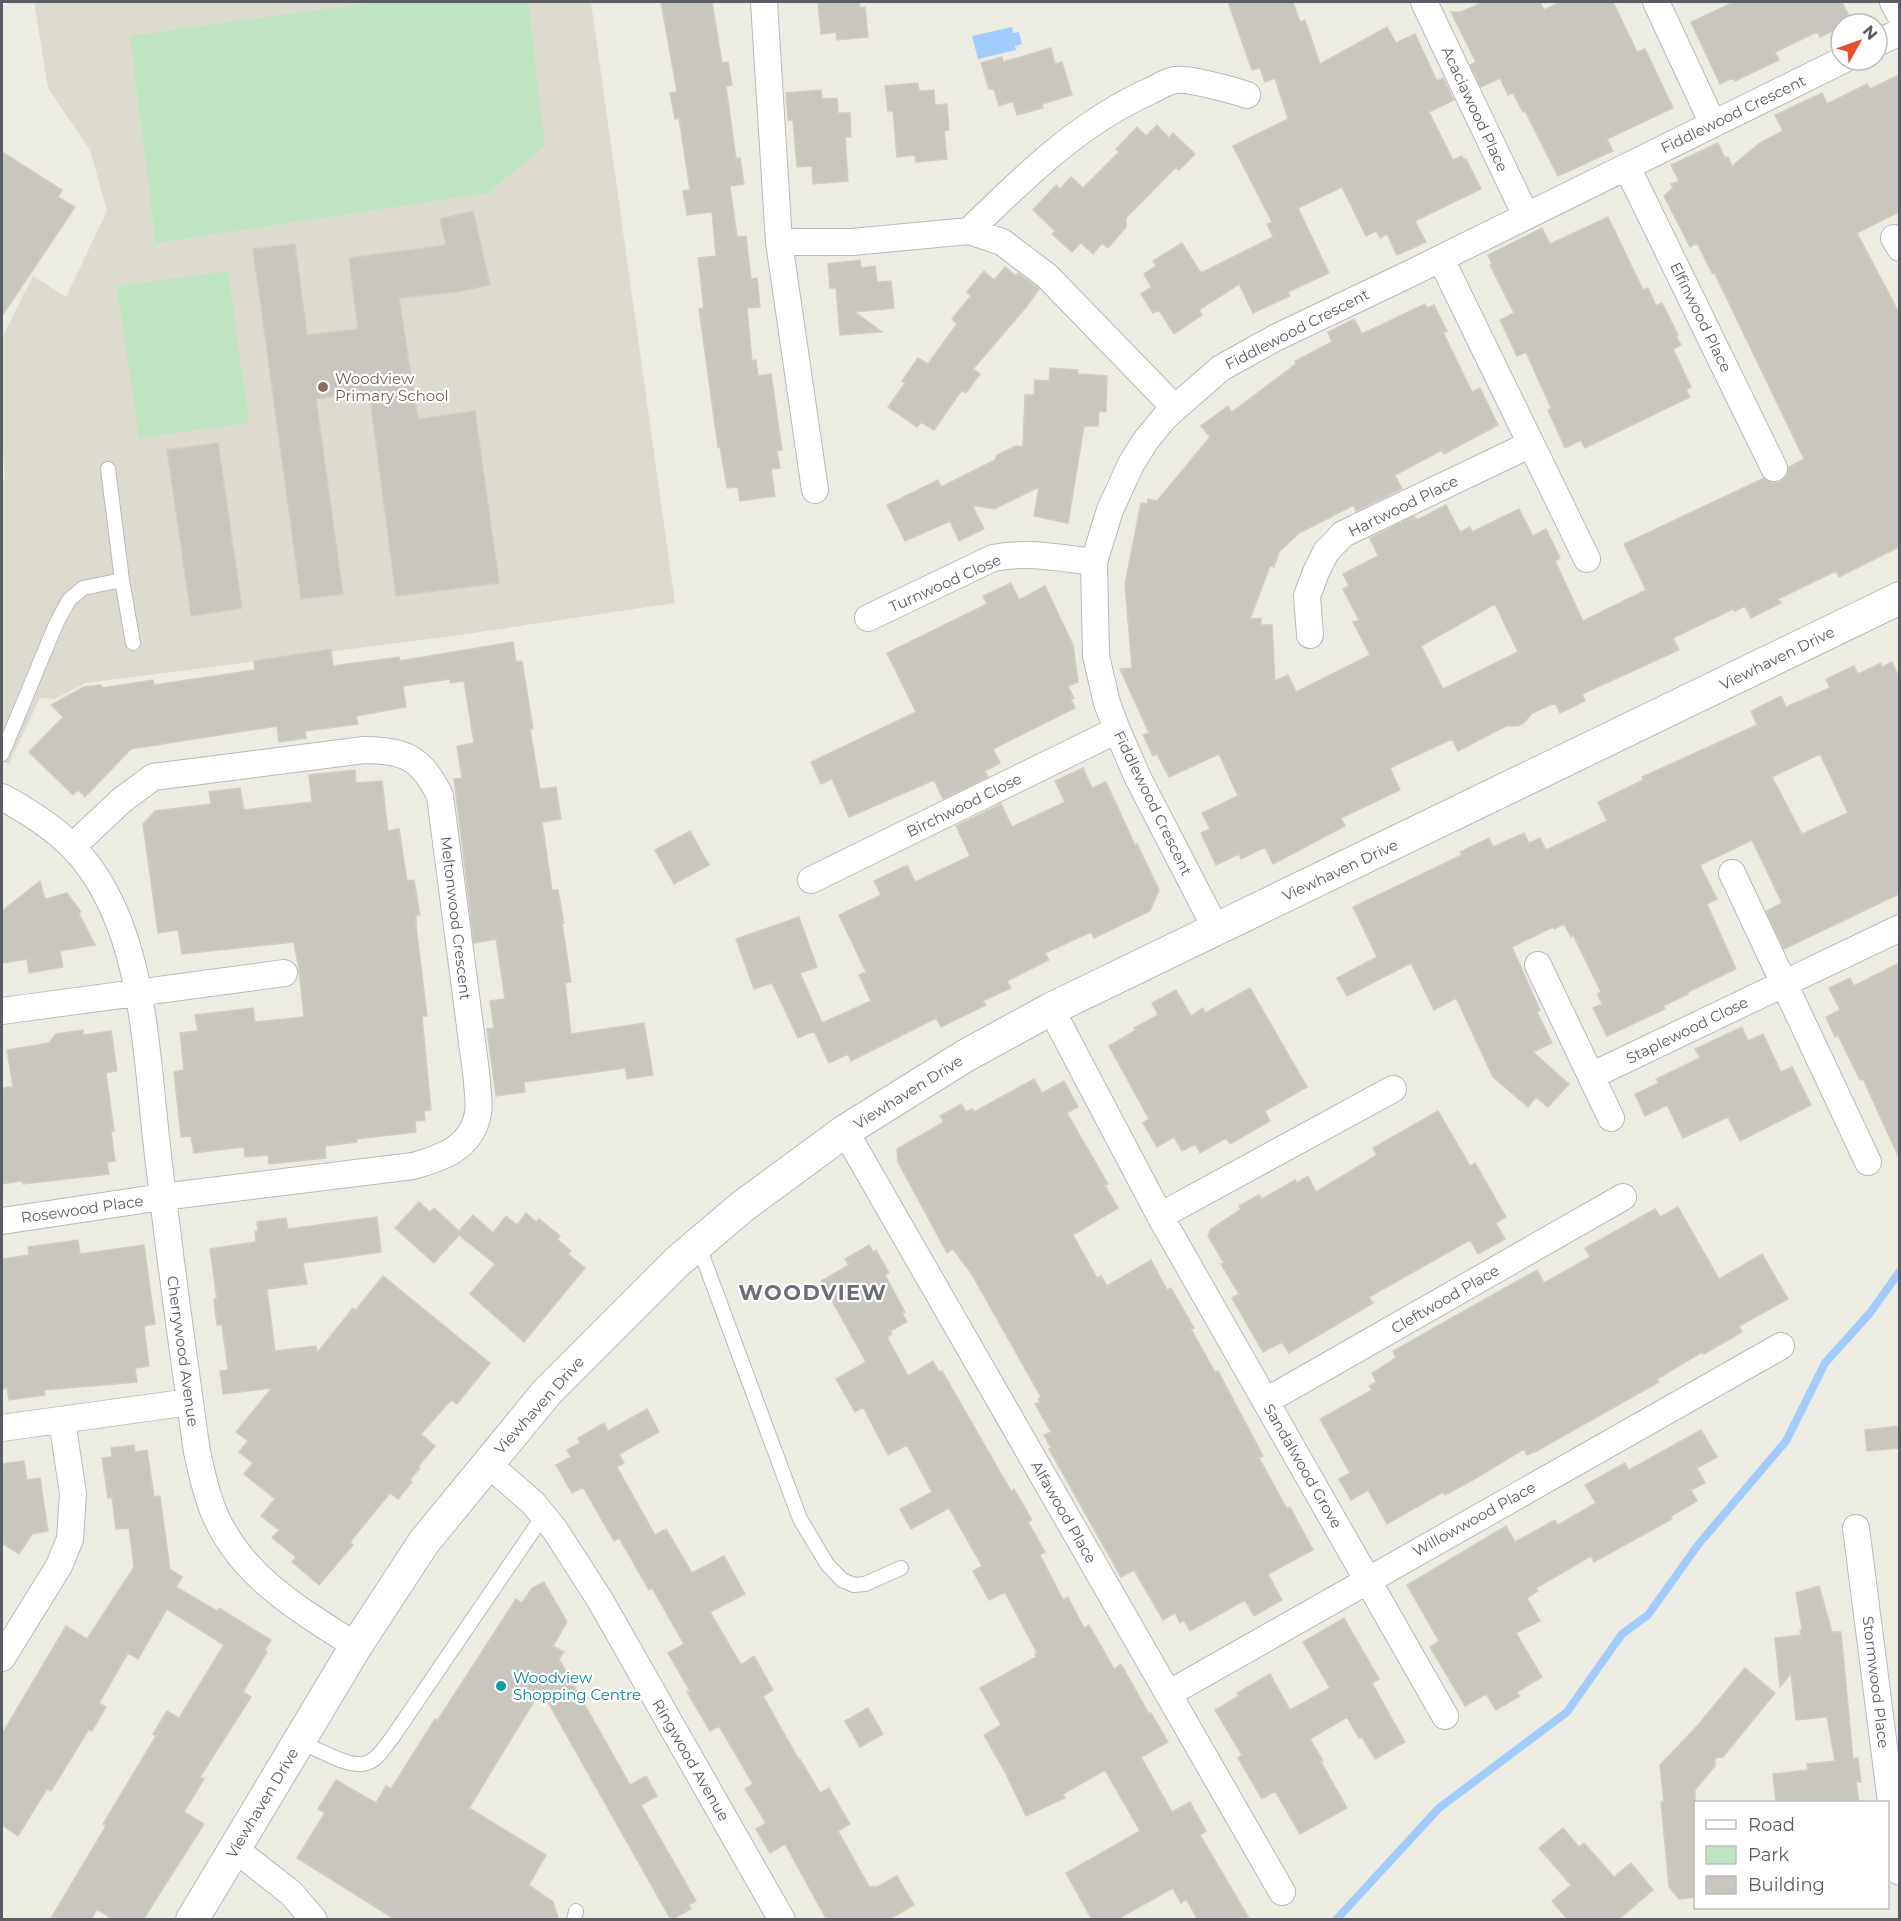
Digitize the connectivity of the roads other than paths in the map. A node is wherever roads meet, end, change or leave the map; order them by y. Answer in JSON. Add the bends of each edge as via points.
{"nodes":[{"id":1,"x":764,"y":2,"type":"edge"},
{"id":2,"x":1407,"y":2,"type":"edge"},
{"id":3,"x":1656,"y":2,"type":"edge"},
{"id":4,"x":1893,"y":2,"type":"edge"},
{"id":5,"x":1429,"y":12,"type":"edge"},
{"id":6,"x":1899,"y":15,"type":"edge"},
{"id":7,"x":1829,"y":67,"type":"edge"},
{"id":8,"x":1247,"y":95,"type":"dead end"},
{"id":9,"x":1713,"y":124,"type":"junction"},
{"id":10,"x":1627,"y":167,"type":"junction"},
{"id":11,"x":1526,"y":216,"type":"junction"},
{"id":12,"x":969,"y":231,"type":"junction"},
{"id":13,"x":779,"y":242,"type":"junction"},
{"id":14,"x":1441,"y":258,"type":"junction"},
{"id":15,"x":1175,"y":408,"type":"junction"},
{"id":16,"x":1531,"y":444,"type":"junction"},
{"id":17,"x":1774,"y":468,"type":"dead end"},
{"id":18,"x":108,"y":469,"type":"dead end"},
{"id":19,"x":815,"y":490,"type":"dead end"},
{"id":20,"x":1587,"y":559,"type":"dead end"},
{"id":21,"x":1094,"y":562,"type":"junction"},
{"id":22,"x":122,"y":580,"type":"junction"},
{"id":23,"x":1899,"y":598,"type":"edge"},
{"id":24,"x":868,"y":618,"type":"dead end"},
{"id":25,"x":1311,"y":635,"type":"dead end"},
{"id":26,"x":133,"y":643,"type":"dead end"},
{"id":27,"x":1117,"y":730,"type":"junction"},
{"id":28,"x":2,"y":754,"type":"edge"},
{"id":29,"x":2,"y":797,"type":"edge"},
{"id":30,"x":73,"y":846,"type":"junction"},
{"id":31,"x":1732,"y":873,"type":"dead end"},
{"id":32,"x":811,"y":880,"type":"dead end"},
{"id":33,"x":1899,"y":928,"type":"edge"},
{"id":34,"x":1216,"y":929,"type":"junction"},
{"id":35,"x":1538,"y":965,"type":"dead end"},
{"id":36,"x":284,"y":973,"type":"dead end"},
{"id":37,"x":1784,"y":984,"type":"junction"},
{"id":38,"x":139,"y":991,"type":"junction"},
{"id":39,"x":1051,"y":1009,"type":"junction"},
{"id":40,"x":2,"y":1011,"type":"edge"},
{"id":41,"x":1591,"y":1076,"type":"junction"},
{"id":42,"x":1393,"y":1089,"type":"dead end"},
{"id":43,"x":1611,"y":1118,"type":"dead end"},
{"id":44,"x":845,"y":1131,"type":"junction"},
{"id":45,"x":1868,"y":1162,"type":"dead end"},
{"id":46,"x":162,"y":1197,"type":"junction"},
{"id":47,"x":1623,"y":1197,"type":"dead end"},
{"id":48,"x":1160,"y":1216,"type":"junction"},
{"id":49,"x":2,"y":1221,"type":"edge"},
{"id":50,"x":698,"y":1244,"type":"junction"},
{"id":51,"x":1781,"y":1346,"type":"dead end"},
{"id":52,"x":190,"y":1401,"type":"junction"},
{"id":53,"x":1266,"y":1401,"type":"junction"},
{"id":54,"x":62,"y":1420,"type":"junction"},
{"id":55,"x":2,"y":1428,"type":"edge"},
{"id":56,"x":487,"y":1463,"type":"junction"},
{"id":57,"x":543,"y":1516,"type":"junction"},
{"id":58,"x":1856,"y":1528,"type":"dead end"},
{"id":59,"x":901,"y":1568,"type":"dead end"},
{"id":60,"x":1367,"y":1579,"type":"junction"},
{"id":61,"x":356,"y":1646,"type":"junction"},
{"id":62,"x":2,"y":1658,"type":"edge"},
{"id":63,"x":1168,"y":1694,"type":"junction"},
{"id":64,"x":1445,"y":1716,"type":"dead end"},
{"id":65,"x":299,"y":1741,"type":"junction"},
{"id":66,"x":235,"y":1849,"type":"junction"},
{"id":67,"x":1899,"y":1872,"type":"edge"},
{"id":68,"x":1282,"y":1892,"type":"dead end"},
{"id":69,"x":192,"y":1920,"type":"edge"},
{"id":70,"x":314,"y":1920,"type":"edge"},
{"id":71,"x":782,"y":1920,"type":"edge"}],
"edges":[{"from":1,"to":13,"type":"street"},
{"from":2,"to":5,"type":"street"},
{"from":3,"to":9,"type":"street"},
{"from":4,"to":6,"type":"street"},
{"from":5,"to":11,"type":"street","name":"Acaciawood Place"},
{"from":7,"to":9,"type":"street","name":"Fiddlewood Crescent"},
{"from":8,"to":12,"type":"street","via":[[1176,80],[1132,99],[1080,132],[1021,180]]},
{"from":9,"to":10,"type":"street","name":"Fiddlewood Crescent"},
{"from":10,"to":11,"type":"street","name":"Fiddlewood Crescent"},
{"from":10,"to":17,"type":"street","name":"Elfinwood Place"},
{"from":11,"to":14,"type":"street","name":"Fiddlewood Crescent"},
{"from":12,"to":13,"type":"street","via":[[852,242]]},
{"from":12,"to":15,"type":"street","via":[[1002,242],[1047,276]]},
{"from":13,"to":19,"type":"street"},
{"from":14,"to":15,"type":"street","name":"Fiddlewood Crescent","via":[[1221,368]]},
{"from":14,"to":16,"type":"street"},
{"from":15,"to":21,"type":"street","name":"Fiddlewood Crescent","via":[[1146,440],[1131,465],[1110,510]]},
{"from":16,"to":20,"type":"street"},
{"from":16,"to":25,"type":"street","name":"Hartwood Place","via":[[1343,534],[1326,552],[1307,596]]},
{"from":18,"to":22,"type":"lane"},
{"from":21,"to":24,"type":"street","name":"Turnwood Close","via":[[1029,554],[993,558]]},
{"from":21,"to":27,"type":"street","name":"Fiddlewood Crescent","via":[[1096,656]]},
{"from":22,"to":26,"type":"lane"},
{"from":22,"to":28,"type":"lane","via":[[83,588],[69,600]]},
{"from":23,"to":34,"type":"street","name":"Viewhaven Drive"},
{"from":27,"to":32,"type":"street","name":"Birchwood Close"},
{"from":27,"to":34,"type":"street","name":"Fiddlewood Crescent"},
{"from":29,"to":30,"type":"street","name":"Cherrywood Avenue"},
{"from":30,"to":38,"type":"street","name":"Cherrywood Avenue","via":[[111,902]]},
{"from":30,"to":46,"type":"street","name":"Meltonwood Crescent","via":[[139,786],[153,777],[180,773],[390,750],[422,767],[440,796],[477,1080],[478,1113],[471,1132],[461,1145],[442,1158],[413,1166]]},
{"from":31,"to":37,"type":"street"},
{"from":33,"to":37,"type":"street","name":"Staplewood Close"},
{"from":34,"to":39,"type":"street","name":"Viewhaven Drive"},
{"from":35,"to":41,"type":"street"},
{"from":36,"to":38,"type":"street"},
{"from":37,"to":41,"type":"street","name":"Staplewood Close"},
{"from":37,"to":45,"type":"street"},
{"from":38,"to":40,"type":"street"},
{"from":38,"to":46,"type":"street","name":"Cherrywood Avenue"},
{"from":39,"to":44,"type":"street","name":"Viewhaven Drive","via":[[965,1056]]},
{"from":39,"to":48,"type":"street","name":"Sandalwood Grove"},
{"from":41,"to":43,"type":"street"},
{"from":42,"to":48,"type":"street"},
{"from":44,"to":50,"type":"street","name":"Viewhaven Drive"},
{"from":44,"to":63,"type":"street","name":"Alfawood Place"},
{"from":46,"to":49,"type":"street","name":"Rosewood Place"},
{"from":46,"to":52,"type":"street","name":"Cherrywood Avenue"},
{"from":47,"to":53,"type":"street","name":"Cleftwood Place"},
{"from":48,"to":53,"type":"street","name":"Sandalwood Grove"},
{"from":50,"to":56,"type":"street","name":"Viewhaven Drive","via":[[547,1392]]},
{"from":50,"to":59,"type":"lane","via":[[800,1519],[827,1564],[842,1581],[854,1585]]},
{"from":51,"to":60,"type":"street","name":"Willowwood Place"},
{"from":52,"to":54,"type":"street"},
{"from":52,"to":61,"type":"street","name":"Cherrywood Avenue","via":[[205,1487],[233,1548],[256,1575],[290,1604]]},
{"from":53,"to":60,"type":"street","name":"Sandalwood Grove"},
{"from":54,"to":55,"type":"street"},
{"from":54,"to":62,"type":"street","via":[[73,1494],[70,1539],[59,1566]]},
{"from":56,"to":57,"type":"street","name":"Ringwood Avenue"},
{"from":56,"to":61,"type":"street","name":"Viewhaven Drive","via":[[424,1542]]},
{"from":57,"to":65,"type":"lane","via":[[375,1759],[367,1764],[350,1763]]},
{"from":57,"to":71,"type":"street","name":"Ringwood Avenue","via":[[600,1600]]},
{"from":58,"to":67,"type":"street","name":"Stormwood Place"},
{"from":60,"to":63,"type":"street","name":"Willowwood Place"},
{"from":60,"to":64,"type":"street","name":"Sandalwood Grove"},
{"from":61,"to":65,"type":"street","name":"Viewhaven Drive"},
{"from":63,"to":68,"type":"street","name":"Alfawood Place"},
{"from":65,"to":66,"type":"street","name":"Viewhaven Drive"},
{"from":66,"to":69,"type":"street","name":"Viewhaven Drive"},
{"from":66,"to":70,"type":"street","via":[[291,1893]]}]}
